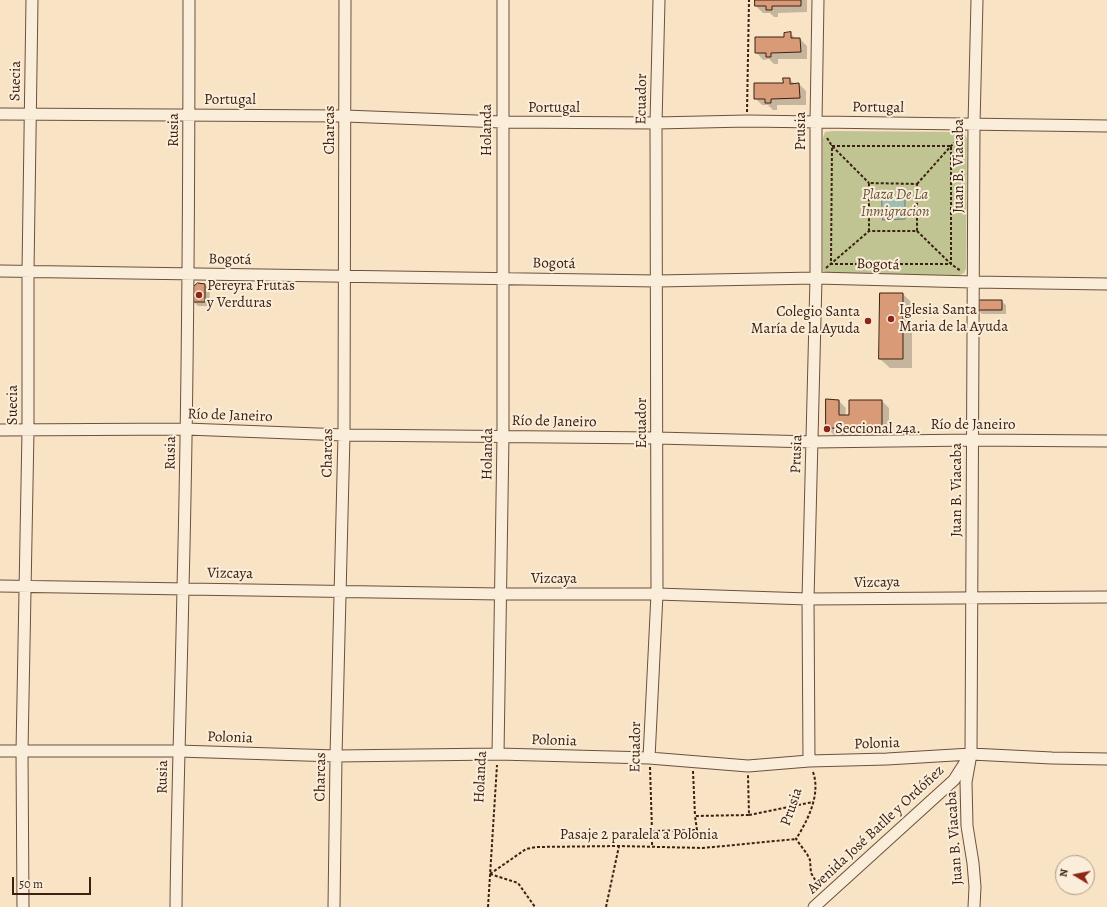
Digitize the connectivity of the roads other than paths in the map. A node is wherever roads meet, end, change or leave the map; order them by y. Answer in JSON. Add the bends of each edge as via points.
{"nodes":[{"id":1,"x":32,"y":0,"type":"edge"},
{"id":2,"x":189,"y":0,"type":"edge"},
{"id":3,"x":345,"y":0,"type":"edge"},
{"id":4,"x":503,"y":0,"type":"edge"},
{"id":5,"x":659,"y":0,"type":"edge"},
{"id":6,"x":818,"y":0,"type":"edge"},
{"id":7,"x":977,"y":0,"type":"edge"},
{"id":8,"x":0,"y":114,"type":"edge"},
{"id":9,"x":30,"y":114,"type":"junction"},
{"id":10,"x":189,"y":115,"type":"junction"},
{"id":11,"x":345,"y":116,"type":"junction"},
{"id":12,"x":502,"y":122,"type":"junction"},
{"id":13,"x":816,"y":122,"type":"junction"},
{"id":14,"x":656,"y":123,"type":"junction"},
{"id":15,"x":974,"y":125,"type":"junction"},
{"id":16,"x":1107,"y":126,"type":"edge"},
{"id":17,"x":0,"y":271,"type":"edge"},
{"id":18,"x":28,"y":271,"type":"junction"},
{"id":19,"x":188,"y":274,"type":"junction"},
{"id":20,"x":345,"y":277,"type":"junction"},
{"id":21,"x":816,"y":278,"type":"junction"},
{"id":22,"x":502,"y":279,"type":"junction"},
{"id":23,"x":657,"y":281,"type":"junction"},
{"id":24,"x":973,"y":282,"type":"junction"},
{"id":25,"x":1107,"y":284,"type":"edge"},
{"id":26,"x":0,"y":430,"type":"edge"},
{"id":27,"x":186,"y":430,"type":"junction"},
{"id":28,"x":28,"y":431,"type":"junction"},
{"id":29,"x":344,"y":435,"type":"junction"},
{"id":30,"x":503,"y":436,"type":"junction"},
{"id":31,"x":657,"y":438,"type":"junction"},
{"id":32,"x":972,"y":440,"type":"junction"},
{"id":33,"x":1107,"y":441,"type":"edge"},
{"id":34,"x":813,"y":442,"type":"junction"},
{"id":35,"x":0,"y":586,"type":"edge"},
{"id":36,"x":24,"y":586,"type":"junction"},
{"id":37,"x":184,"y":588,"type":"junction"},
{"id":38,"x":339,"y":592,"type":"junction"},
{"id":39,"x":500,"y":594,"type":"junction"},
{"id":40,"x":657,"y":594,"type":"junction"},
{"id":41,"x":972,"y":597,"type":"junction"},
{"id":42,"x":1107,"y":597,"type":"edge"},
{"id":43,"x":808,"y":599,"type":"junction"},
{"id":44,"x":0,"y":751,"type":"edge"},
{"id":45,"x":22,"y":751,"type":"junction"},
{"id":46,"x":178,"y":751,"type":"junction"},
{"id":47,"x":498,"y":754,"type":"junction"},
{"id":48,"x":971,"y":754,"type":"junction"},
{"id":49,"x":336,"y":756,"type":"junction"},
{"id":50,"x":649,"y":758,"type":"junction"},
{"id":51,"x":1107,"y":759,"type":"edge"},
{"id":52,"x":810,"y":761,"type":"junction"},
{"id":53,"x":23,"y":907,"type":"edge"},
{"id":54,"x":176,"y":907,"type":"edge"},
{"id":55,"x":334,"y":907,"type":"edge"},
{"id":56,"x":814,"y":907,"type":"edge"},
{"id":57,"x":974,"y":907,"type":"edge"}],
"edges":[{"from":1,"to":9,"type":"street","name":"Suecia"},
{"from":2,"to":10,"type":"street","name":"Rusia"},
{"from":3,"to":11,"type":"street","name":"Charcas"},
{"from":4,"to":12,"type":"street","name":"Holanda"},
{"from":5,"to":14,"type":"street","name":"Ecuador"},
{"from":6,"to":13,"type":"street","name":"Prusia"},
{"from":7,"to":15,"type":"street","name":"Juan B. Viacaba"},
{"from":8,"to":9,"type":"street","name":"Portugal"},
{"from":9,"to":10,"type":"street","name":"Portugal"},
{"from":9,"to":18,"type":"street","name":"Suecia"},
{"from":10,"to":11,"type":"street","name":"Portugal"},
{"from":10,"to":19,"type":"street","name":"Rusia"},
{"from":11,"to":12,"type":"street","name":"Portugal"},
{"from":11,"to":20,"type":"street","name":"Charcas"},
{"from":12,"to":14,"type":"street","name":"Portugal"},
{"from":12,"to":22,"type":"street","name":"Holanda"},
{"from":13,"to":14,"type":"street","name":"Portugal"},
{"from":13,"to":15,"type":"street","name":"Portugal"},
{"from":13,"to":21,"type":"street","name":"Prusia"},
{"from":14,"to":23,"type":"street","name":"Ecuador"},
{"from":15,"to":16,"type":"street","name":"Portugal"},
{"from":15,"to":24,"type":"street","name":"Juan B. Viacaba"},
{"from":17,"to":18,"type":"street","name":"Bogotá"},
{"from":18,"to":19,"type":"street","name":"Bogotá"},
{"from":18,"to":28,"type":"street","name":"Suecia"},
{"from":19,"to":20,"type":"street","name":"Bogotá"},
{"from":19,"to":27,"type":"street","name":"Rusia"},
{"from":20,"to":22,"type":"street","name":"Bogotá"},
{"from":20,"to":29,"type":"street","name":"Charcas"},
{"from":21,"to":23,"type":"street","name":"Bogotá"},
{"from":21,"to":24,"type":"street","name":"Bogotá"},
{"from":21,"to":34,"type":"street","name":"Prusia"},
{"from":22,"to":23,"type":"street","name":"Bogotá"},
{"from":22,"to":30,"type":"street","name":"Holanda"},
{"from":23,"to":31,"type":"street","name":"Ecuador"},
{"from":24,"to":25,"type":"street","name":"Bogotá"},
{"from":24,"to":32,"type":"street","name":"Juan B. Viacaba"},
{"from":26,"to":28,"type":"street","name":"Río de Janeiro"},
{"from":27,"to":28,"type":"street","name":"Río de Janeiro"},
{"from":27,"to":29,"type":"street","name":"Río de Janeiro"},
{"from":27,"to":37,"type":"street","name":"Rusia"},
{"from":28,"to":36,"type":"street","name":"Suecia"},
{"from":29,"to":30,"type":"street","name":"Río de Janeiro"},
{"from":29,"to":38,"type":"street","name":"Charcas"},
{"from":30,"to":31,"type":"street","name":"Río de Janeiro"},
{"from":30,"to":39,"type":"street","name":"Holanda"},
{"from":31,"to":34,"type":"street","name":"Río de Janeiro"},
{"from":31,"to":40,"type":"street","name":"Ecuador"},
{"from":32,"to":33,"type":"street","name":"Río de Janeiro"},
{"from":32,"to":34,"type":"street","name":"Río de Janeiro"},
{"from":32,"to":41,"type":"street","name":"Juan B. Viacaba"},
{"from":34,"to":43,"type":"street","name":"Prusia"},
{"from":35,"to":36,"type":"street","name":"Vizcaya"},
{"from":36,"to":37,"type":"street","name":"Vizcaya"},
{"from":36,"to":45,"type":"street","name":"Suecia"},
{"from":37,"to":38,"type":"street","name":"Vizcaya"},
{"from":37,"to":46,"type":"street","name":"Rusia"},
{"from":38,"to":39,"type":"street","name":"Vizcaya"},
{"from":38,"to":49,"type":"street","name":"Charcas"},
{"from":39,"to":40,"type":"street","name":"Vizcaya"},
{"from":39,"to":47,"type":"street","name":"Holanda"},
{"from":40,"to":43,"type":"street","name":"Vizcaya"},
{"from":40,"to":50,"type":"street","name":"Ecuador"},
{"from":41,"to":42,"type":"street","name":"Vizcaya"},
{"from":41,"to":43,"type":"street","name":"Vizcaya"},
{"from":41,"to":48,"type":"street","name":"Juan B. Viacaba"},
{"from":43,"to":52,"type":"street","name":"Prusia"},
{"from":44,"to":45,"type":"street","name":"Polonia"},
{"from":45,"to":46,"type":"street","name":"Polonia"},
{"from":45,"to":53,"type":"street","name":"Suecia"},
{"from":46,"to":49,"type":"street","name":"Polonia"},
{"from":46,"to":54,"type":"street","name":"Rusia"},
{"from":47,"to":49,"type":"street","name":"Polonia"},
{"from":47,"to":50,"type":"street","name":"Polonia"},
{"from":48,"to":51,"type":"street","name":"Polonia"},
{"from":48,"to":52,"type":"street","name":"Polonia"},
{"from":48,"to":56,"type":"street","name":"Avenida José Batlle y Ordóñez","via":[[954,780]]},
{"from":48,"to":57,"type":"street","name":"Juan B. Viacaba","via":[[966,782],[967,826],[975,887]]},
{"from":49,"to":55,"type":"street","name":"Charcas"},
{"from":50,"to":52,"type":"street","name":"Polonia","via":[[748,766]]}]}
